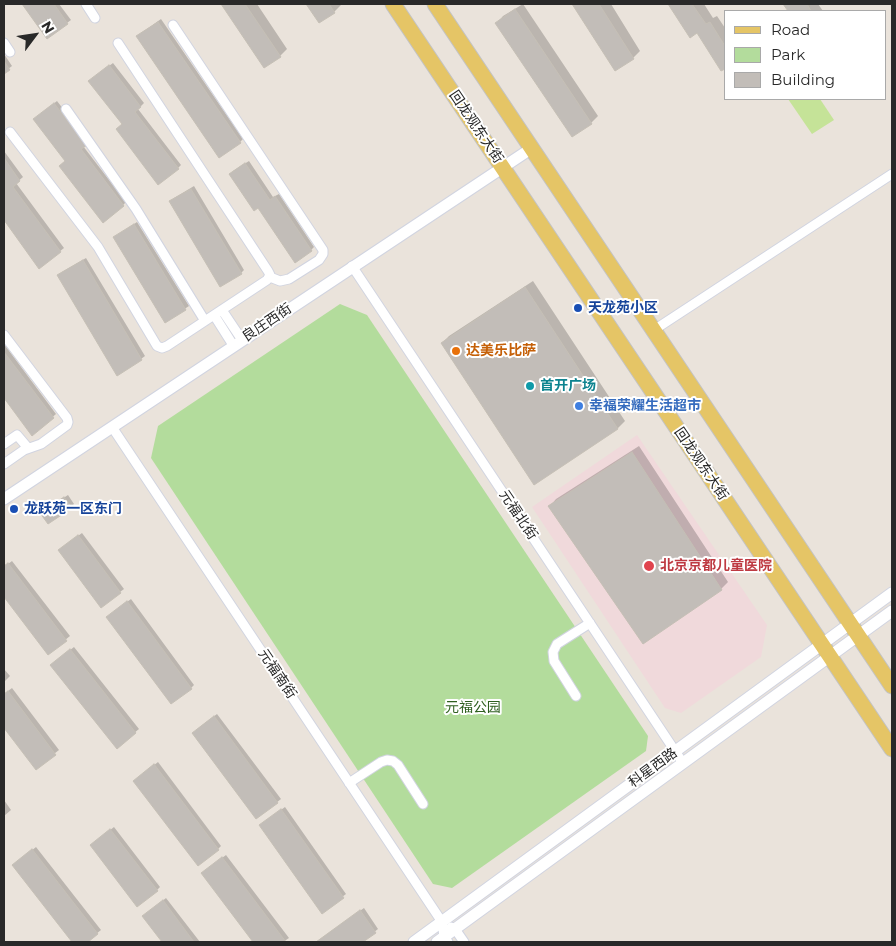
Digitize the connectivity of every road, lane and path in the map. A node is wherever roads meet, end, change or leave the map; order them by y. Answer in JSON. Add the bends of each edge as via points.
{"nodes":[{"id":1,"x":86,"y":4,"type":"edge"},
{"id":2,"x":393,"y":4,"type":"edge"},
{"id":3,"x":435,"y":4,"type":"edge"},
{"id":4,"x":95,"y":18,"type":"dead end"},
{"id":5,"x":173,"y":25,"type":"dead end"},
{"id":6,"x":4,"y":43,"type":"edge"},
{"id":7,"x":118,"y":43,"type":"dead end"},
{"id":8,"x":10,"y":52,"type":"dead end"},
{"id":9,"x":66,"y":109,"type":"dead end"},
{"id":10,"x":10,"y":132,"type":"dead end"},
{"id":11,"x":532,"y":148,"type":"junction"},
{"id":12,"x":502,"y":167,"type":"junction"},
{"id":13,"x":892,"y":174,"type":"edge"},
{"id":14,"x":352,"y":266,"type":"junction"},
{"id":15,"x":270,"y":277,"type":"junction"},
{"id":16,"x":222,"y":310,"type":"junction"},
{"id":17,"x":214,"y":315,"type":"junction"},
{"id":18,"x":205,"y":321,"type":"junction"},
{"id":19,"x":654,"y":330,"type":"junction"},
{"id":20,"x":4,"y":335,"type":"edge"},
{"id":21,"x":238,"y":343,"type":"junction"},
{"id":22,"x":112,"y":427,"type":"junction"},
{"id":23,"x":4,"y":444,"type":"edge"},
{"id":24,"x":28,"y":448,"type":"junction"},
{"id":25,"x":14,"y":457,"type":"junction"},
{"id":26,"x":4,"y":464,"type":"edge"},
{"id":27,"x":4,"y":499,"type":"edge"},
{"id":28,"x":892,"y":593,"type":"edge"},
{"id":29,"x":892,"y":611,"type":"edge"},
{"id":30,"x":590,"y":623,"type":"junction"},
{"id":31,"x":855,"y":630,"type":"junction"},
{"id":32,"x":826,"y":650,"type":"junction"},
{"id":33,"x":892,"y":686,"type":"edge"},
{"id":34,"x":576,"y":696,"type":"dead end"},
{"id":35,"x":892,"y":749,"type":"edge"},
{"id":36,"x":676,"y":751,"type":"junction"},
{"id":37,"x":683,"y":763,"type":"junction"},
{"id":38,"x":349,"y":783,"type":"junction"},
{"id":39,"x":423,"y":804,"type":"dead end"},
{"id":40,"x":442,"y":922,"type":"junction"},
{"id":41,"x":455,"y":929,"type":"junction"},
{"id":42,"x":443,"y":940,"type":"edge"},
{"id":43,"x":414,"y":942,"type":"edge"},
{"id":44,"x":464,"y":942,"type":"edge"}],
"edges":[{"from":1,"to":4,"type":"street"},
{"from":2,"to":12,"type":"main road","name":"回龙观东大街"},
{"from":3,"to":11,"type":"main road"},
{"from":5,"to":15,"type":"street","via":[[323,250],[319,260],[290,279],[280,281]]},
{"from":6,"to":8,"type":"street"},
{"from":7,"to":15,"type":"street"},
{"from":9,"to":18,"type":"street","via":[[136,209]]},
{"from":10,"to":18,"type":"street","via":[[98,247],[157,346],[167,346]]},
{"from":11,"to":12,"type":"street","name":"良庄西街"},
{"from":11,"to":19,"type":"main road"},
{"from":12,"to":14,"type":"street","name":"良庄西街"},
{"from":12,"to":32,"type":"main road","name":"回龙观东大街"},
{"from":13,"to":19,"type":"street"},
{"from":14,"to":21,"type":"street","name":"良庄西街"},
{"from":14,"to":30,"type":"street","name":"元福北街"},
{"from":15,"to":16,"type":"street"},
{"from":16,"to":17,"type":"street"},
{"from":16,"to":21,"type":"street"},
{"from":17,"to":18,"type":"street"},
{"from":17,"to":21,"type":"street"},
{"from":19,"to":31,"type":"main road"},
{"from":20,"to":24,"type":"street","via":[[68,420],[67,426]]},
{"from":21,"to":22,"type":"street","name":"良庄西街"},
{"from":22,"to":27,"type":"street","name":"良庄西街"},
{"from":22,"to":38,"type":"street","name":"元福南街"},
{"from":23,"to":24,"type":"street","via":[[17,435]]},
{"from":23,"to":25,"type":"street"},
{"from":24,"to":25,"type":"street"},
{"from":25,"to":26,"type":"street"},
{"from":28,"to":31,"type":"street","name":"科星西路"},
{"from":29,"to":31,"type":"street","name":"科星西路"},
{"from":30,"to":34,"type":"street","via":[[557,644],[553,652],[554,661]]},
{"from":30,"to":36,"type":"street","name":"元福北街"},
{"from":31,"to":32,"type":"street","name":"科星西路"},
{"from":31,"to":33,"type":"main road"},
{"from":32,"to":35,"type":"main road","name":"回龙观东大街"},
{"from":32,"to":36,"type":"street","name":"科星西路"},
{"from":32,"to":37,"type":"street","name":"科星西路"},
{"from":36,"to":37,"type":"street","name":"元福北街"},
{"from":36,"to":40,"type":"street","name":"科星西路"},
{"from":37,"to":41,"type":"street","name":"科星西路"},
{"from":38,"to":39,"type":"street","via":[[381,762],[393,761]]},
{"from":38,"to":40,"type":"street","name":"元福南街"},
{"from":40,"to":41,"type":"street","name":"元福南街"},
{"from":40,"to":42,"type":"street","name":"元福南街"},
{"from":40,"to":43,"type":"street","name":"科星西路"},
{"from":41,"to":42,"type":"street","name":"科星西路"},
{"from":41,"to":44,"type":"street","name":"元福南街"}]}
